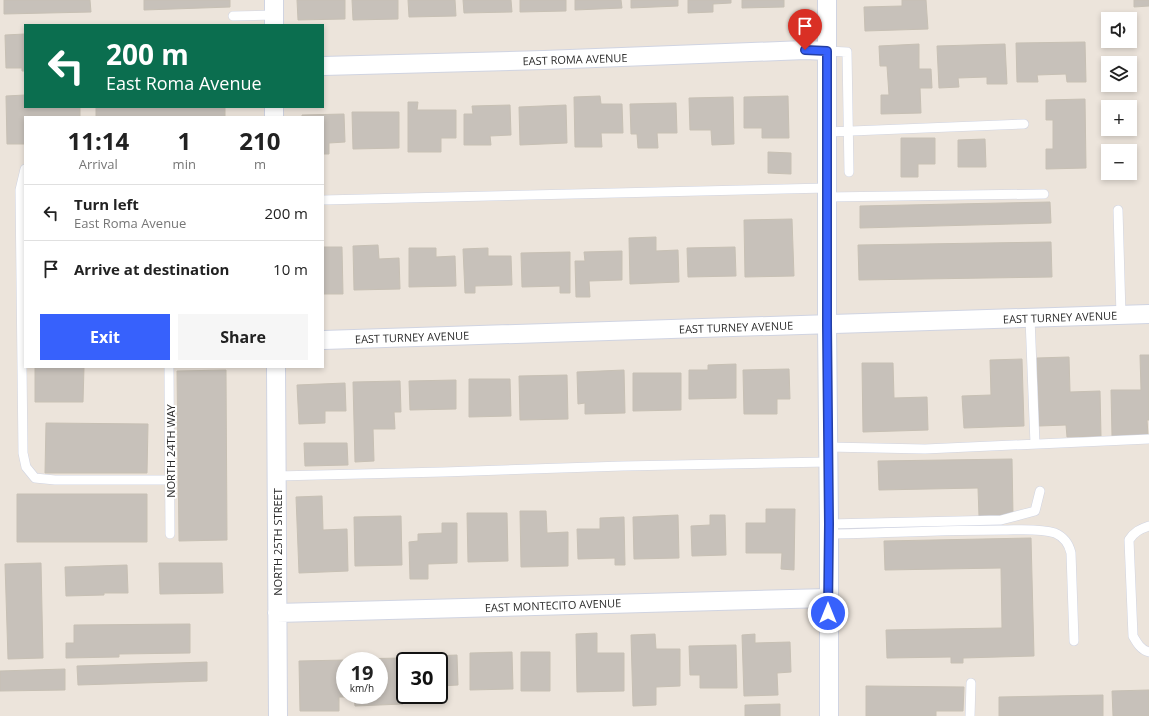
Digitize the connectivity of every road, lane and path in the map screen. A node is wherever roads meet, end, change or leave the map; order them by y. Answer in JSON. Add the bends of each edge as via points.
{"nodes":[{"id":1,"x":827,"y":0,"type":"edge"},
{"id":2,"x":274,"y":13,"type":"edge"},
{"id":3,"x":233,"y":16,"type":"dead end"},
{"id":4,"x":827,"y":51,"type":"junction"},
{"id":5,"x":324,"y":66,"type":"edge"},
{"id":6,"x":1024,"y":124,"type":"dead end"},
{"id":7,"x":849,"y":130,"type":"junction"},
{"id":8,"x":827,"y":132,"type":"junction"},
{"id":9,"x":849,"y":172,"type":"dead end"},
{"id":10,"x":24,"y":173,"type":"edge"},
{"id":11,"x":827,"y":192,"type":"junction"},
{"id":12,"x":1044,"y":194,"type":"dead end"},
{"id":13,"x":324,"y":200,"type":"edge"},
{"id":14,"x":1118,"y":210,"type":"dead end"},
{"id":15,"x":1149,"y":314,"type":"edge"},
{"id":16,"x":1121,"y":315,"type":"junction"},
{"id":17,"x":1030,"y":318,"type":"junction"},
{"id":18,"x":827,"y":325,"type":"junction"},
{"id":19,"x":324,"y":340,"type":"edge"},
{"id":20,"x":169,"y":368,"type":"edge"},
{"id":21,"x":276,"y":368,"type":"edge"},
{"id":22,"x":1149,"y":439,"type":"edge"},
{"id":23,"x":1035,"y":444,"type":"junction"},
{"id":24,"x":828,"y":455,"type":"junction"},
{"id":25,"x":277,"y":476,"type":"junction"},
{"id":26,"x":170,"y":480,"type":"junction"},
{"id":27,"x":1040,"y":491,"type":"dead end"},
{"id":28,"x":1149,"y":526,"type":"edge"},
{"id":29,"x":829,"y":529,"type":"junction"},
{"id":30,"x":170,"y":534,"type":"dead end"},
{"id":31,"x":828,"y":598,"type":"junction"},
{"id":32,"x":277,"y":613,"type":"junction"},
{"id":33,"x":1074,"y":641,"type":"dead end"},
{"id":34,"x":1149,"y":652,"type":"edge"},
{"id":35,"x":971,"y":683,"type":"dead end"},
{"id":36,"x":278,"y":716,"type":"edge"},
{"id":37,"x":829,"y":716,"type":"edge"},
{"id":38,"x":970,"y":716,"type":"edge"}],
"edges":[{"from":1,"to":4,"type":"street"},
{"from":2,"to":3,"type":"lane"},
{"from":4,"to":5,"type":"street","name":"EAST ROMA AVENUE"},
{"from":4,"to":7,"type":"lane","via":[[847,52]]},
{"from":4,"to":8,"type":"street"},
{"from":6,"to":7,"type":"lane"},
{"from":7,"to":8,"type":"lane"},
{"from":7,"to":9,"type":"lane"},
{"from":8,"to":11,"type":"street"},
{"from":10,"to":26,"type":"lane","via":[[20,190],[23,453],[26,467],[35,478],[55,480]]},
{"from":11,"to":12,"type":"lane"},
{"from":11,"to":13,"type":"lane"},
{"from":11,"to":18,"type":"street"},
{"from":14,"to":16,"type":"lane"},
{"from":15,"to":16,"type":"street","name":"EAST TURNEY AVENUE"},
{"from":16,"to":17,"type":"street","name":"EAST TURNEY AVENUE"},
{"from":17,"to":18,"type":"street","name":"EAST TURNEY AVENUE"},
{"from":17,"to":23,"type":"lane"},
{"from":18,"to":19,"type":"street","name":"EAST TURNEY AVENUE"},
{"from":18,"to":24,"type":"street"},
{"from":20,"to":26,"type":"lane","name":"NORTH 24TH WAY"},
{"from":21,"to":25,"type":"street","name":"NORTH 25TH STREET"},
{"from":22,"to":23,"type":"lane"},
{"from":23,"to":24,"type":"lane"},
{"from":24,"to":25,"type":"lane","via":[[623,466]]},
{"from":24,"to":29,"type":"street"},
{"from":25,"to":32,"type":"street","name":"NORTH 25TH STREET"},
{"from":26,"to":30,"type":"lane","name":"NORTH 24TH WAY"},
{"from":27,"to":29,"type":"lane","via":[[1035,511],[1001,520]]},
{"from":28,"to":34,"type":"lane","via":[[1133,534],[1129,540],[1133,636],[1138,645]]},
{"from":29,"to":31,"type":"street"},
{"from":29,"to":33,"type":"lane","via":[[1055,533],[1070,546]]},
{"from":31,"to":32,"type":"street","name":"EAST MONTECITO AVENUE"},
{"from":31,"to":37,"type":"street"},
{"from":32,"to":36,"type":"street","name":"NORTH 25TH STREET"},
{"from":35,"to":38,"type":"lane"}]}
